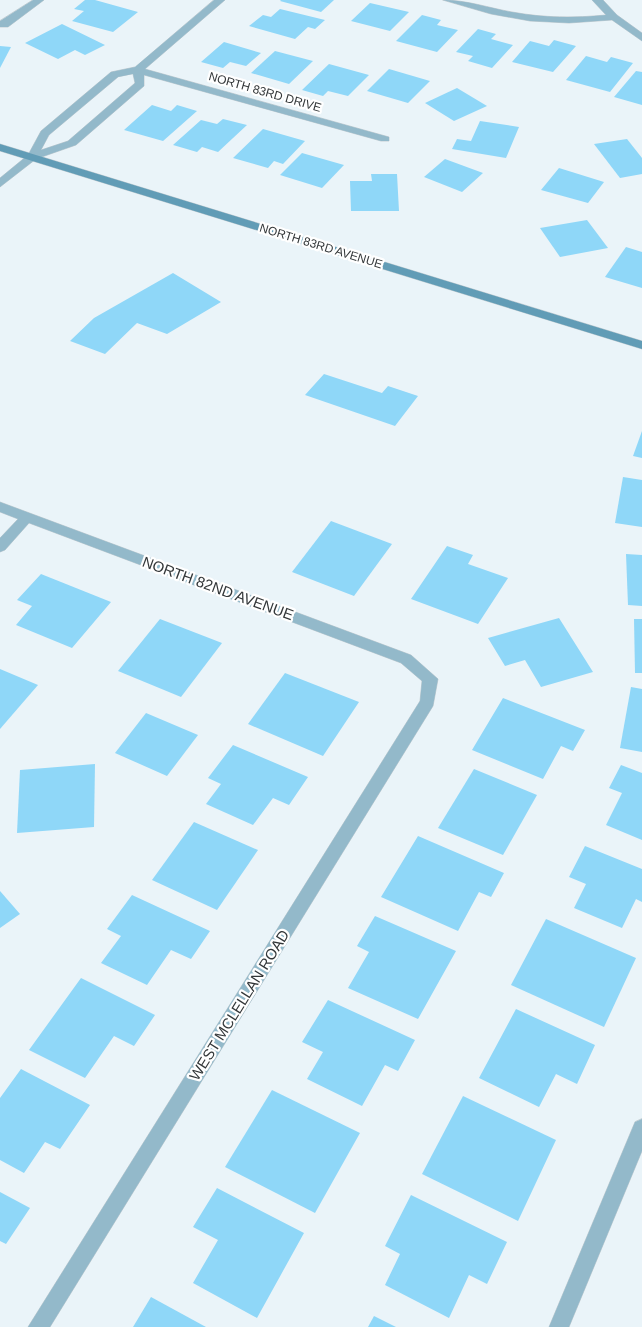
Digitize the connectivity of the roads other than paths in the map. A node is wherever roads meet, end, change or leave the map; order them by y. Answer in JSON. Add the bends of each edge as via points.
{"nodes":[{"id":1,"x":39,"y":0,"type":"edge"},
{"id":2,"x":220,"y":0,"type":"edge"},
{"id":3,"x":448,"y":0,"type":"edge"},
{"id":4,"x":598,"y":0,"type":"edge"},
{"id":5,"x":614,"y":18,"type":"junction"},
{"id":6,"x":2,"y":24,"type":"edge"},
{"id":7,"x":642,"y":38,"type":"edge"},
{"id":8,"x":138,"y":70,"type":"junction"},
{"id":9,"x":385,"y":138,"type":"dead end"},
{"id":10,"x":0,"y":147,"type":"edge"},
{"id":11,"x":32,"y":156,"type":"junction"},
{"id":12,"x":0,"y":184,"type":"edge"},
{"id":13,"x":642,"y":345,"type":"edge"},
{"id":14,"x":0,"y":507,"type":"edge"},
{"id":15,"x":27,"y":518,"type":"junction"},
{"id":16,"x":0,"y":547,"type":"edge"},
{"id":17,"x":430,"y":679,"type":"joint"},
{"id":18,"x":642,"y":1128,"type":"edge"},
{"id":19,"x":38,"y":1327,"type":"edge"},
{"id":20,"x":559,"y":1327,"type":"edge"}],
"edges":[{"from":1,"to":6,"type":"street"},
{"from":2,"to":8,"type":"street"},
{"from":3,"to":5,"type":"street","via":[[526,19],[575,22]]},
{"from":4,"to":5,"type":"street"},
{"from":5,"to":7,"type":"street"},
{"from":8,"to":9,"type":"street","name":"NORTH 83RD DRIVE"},
{"from":8,"to":11,"type":"street","via":[[115,74],[45,133]]},
{"from":8,"to":11,"type":"street","via":[[140,84],[72,143]]},
{"from":10,"to":11,"type":"main road","name":"NORTH 83RD AVENUE"},
{"from":11,"to":12,"type":"street"},
{"from":11,"to":13,"type":"main road","name":"NORTH 83RD AVENUE"},
{"from":14,"to":15,"type":"street","name":"NORTH 82ND AVENUE"},
{"from":15,"to":16,"type":"street"},
{"from":15,"to":17,"type":"street","name":"NORTH 82ND AVENUE","via":[[406,659]]},
{"from":17,"to":19,"type":"street","name":"WEST MCLELLAN ROAD","via":[[428,702]]},
{"from":18,"to":20,"type":"street"}]}
